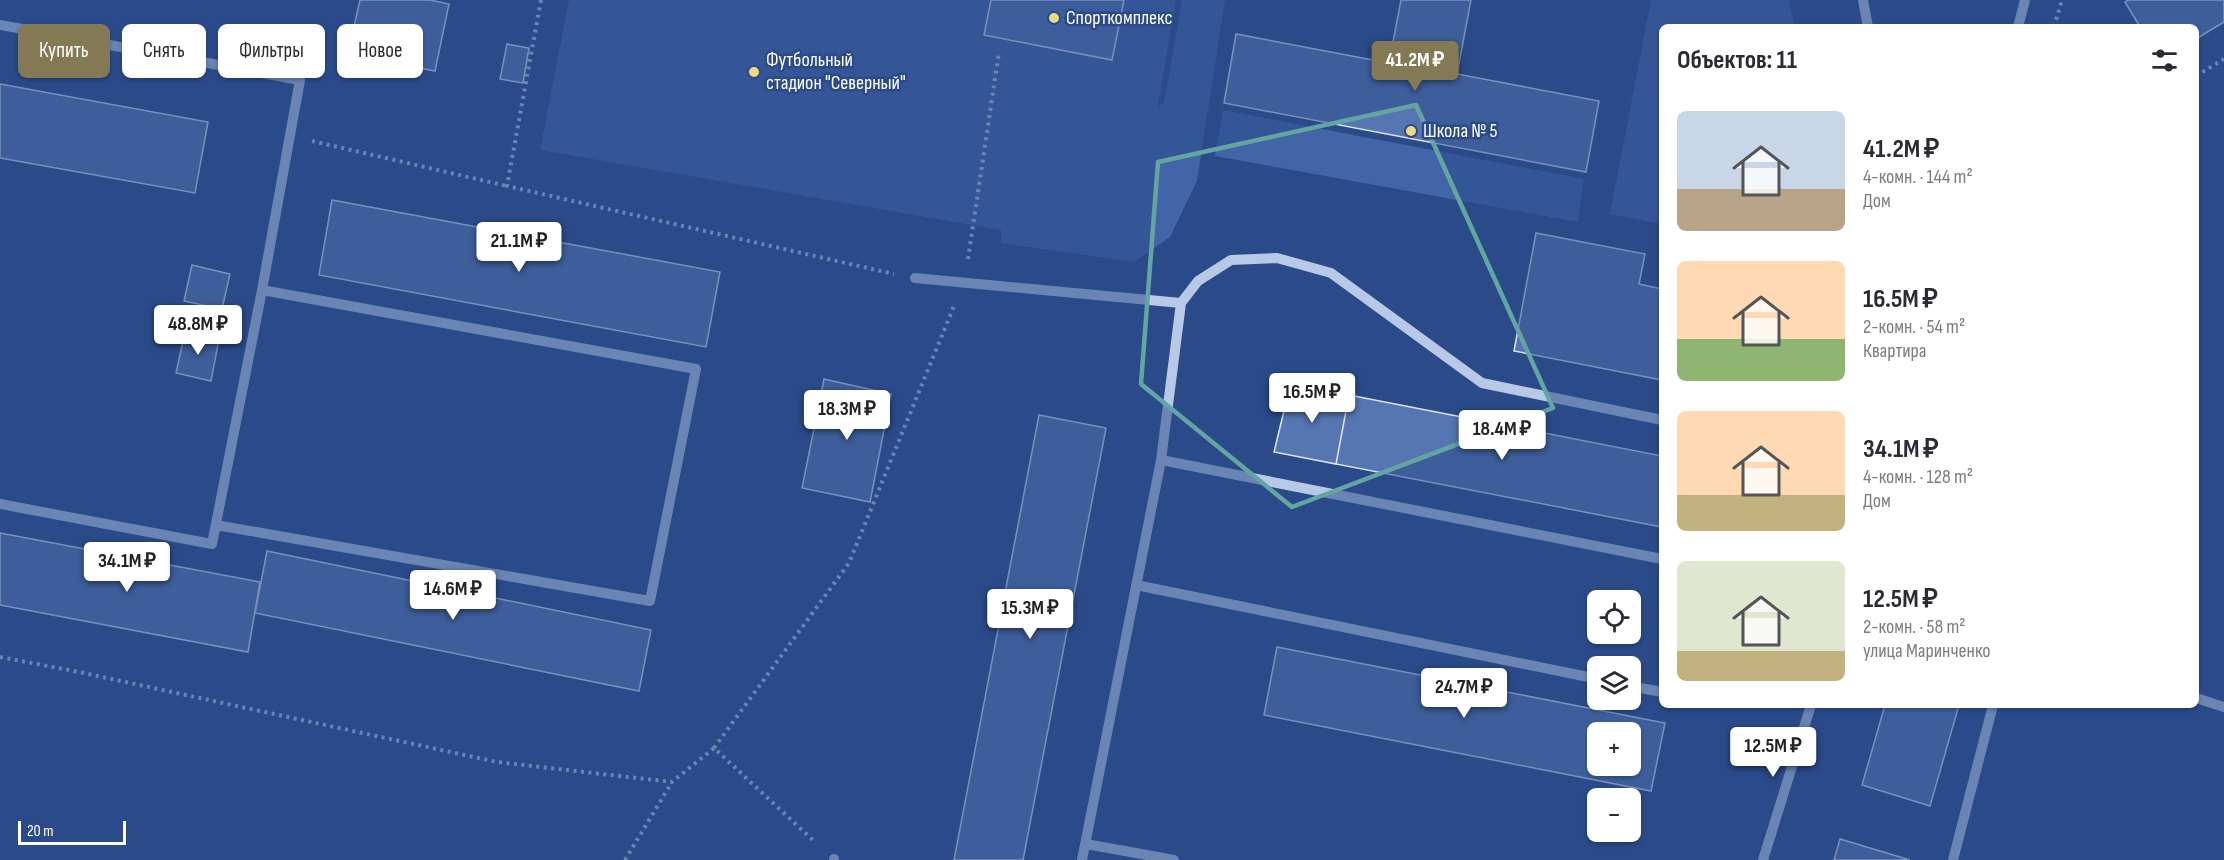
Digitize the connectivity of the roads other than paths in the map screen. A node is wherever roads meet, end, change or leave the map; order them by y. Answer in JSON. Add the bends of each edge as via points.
{"nodes":[{"id":1,"x":1863,"y":0,"type":"edge"},
{"id":2,"x":2025,"y":0,"type":"edge"},
{"id":3,"x":1867,"y":24,"type":"edge"},
{"id":4,"x":2019,"y":24,"type":"edge"},
{"id":5,"x":0,"y":25,"type":"edge"},
{"id":6,"x":915,"y":278,"type":"road end"},
{"id":7,"x":262,"y":290,"type":"junction"},
{"id":8,"x":1181,"y":303,"type":"junction"},
{"id":9,"x":1659,"y":419,"type":"edge"},
{"id":10,"x":1161,"y":460,"type":"junction"},
{"id":11,"x":0,"y":504,"type":"edge"},
{"id":12,"x":216,"y":525,"type":"junction"},
{"id":13,"x":1659,"y":558,"type":"edge"},
{"id":14,"x":1136,"y":585,"type":"junction"},
{"id":15,"x":1587,"y":677,"type":"edge"},
{"id":16,"x":1641,"y":688,"type":"edge"},
{"id":17,"x":1659,"y":691,"type":"edge"},
{"id":18,"x":2199,"y":699,"type":"edge"},
{"id":19,"x":2224,"y":707,"type":"edge"},
{"id":20,"x":1810,"y":708,"type":"edge"},
{"id":21,"x":1993,"y":708,"type":"edge"},
{"id":22,"x":1086,"y":843,"type":"junction"},
{"id":23,"x":1082,"y":860,"type":"edge"},
{"id":24,"x":1174,"y":860,"type":"edge"},
{"id":25,"x":1763,"y":860,"type":"edge"},
{"id":26,"x":1953,"y":860,"type":"edge"}],
"edges":[{"from":1,"to":3,"type":"street"},
{"from":2,"to":4,"type":"street"},
{"from":5,"to":7,"type":"street","via":[[300,80]]},
{"from":6,"to":8,"type":"street"},
{"from":7,"to":12,"type":"street"},
{"from":7,"to":12,"type":"street","via":[[696,369],[650,601]]},
{"from":8,"to":9,"type":"street","via":[[1198,281],[1231,260],[1277,258],[1331,273],[1482,383]]},
{"from":8,"to":10,"type":"street"},
{"from":10,"to":13,"type":"street"},
{"from":10,"to":14,"type":"street"},
{"from":11,"to":12,"type":"street","via":[[212,544]]},
{"from":14,"to":15,"type":"street"},
{"from":14,"to":22,"type":"street"},
{"from":16,"to":17,"type":"street"},
{"from":18,"to":19,"type":"street"},
{"from":20,"to":25,"type":"street"},
{"from":21,"to":26,"type":"street"},
{"from":22,"to":23,"type":"street"},
{"from":22,"to":24,"type":"street"}]}
